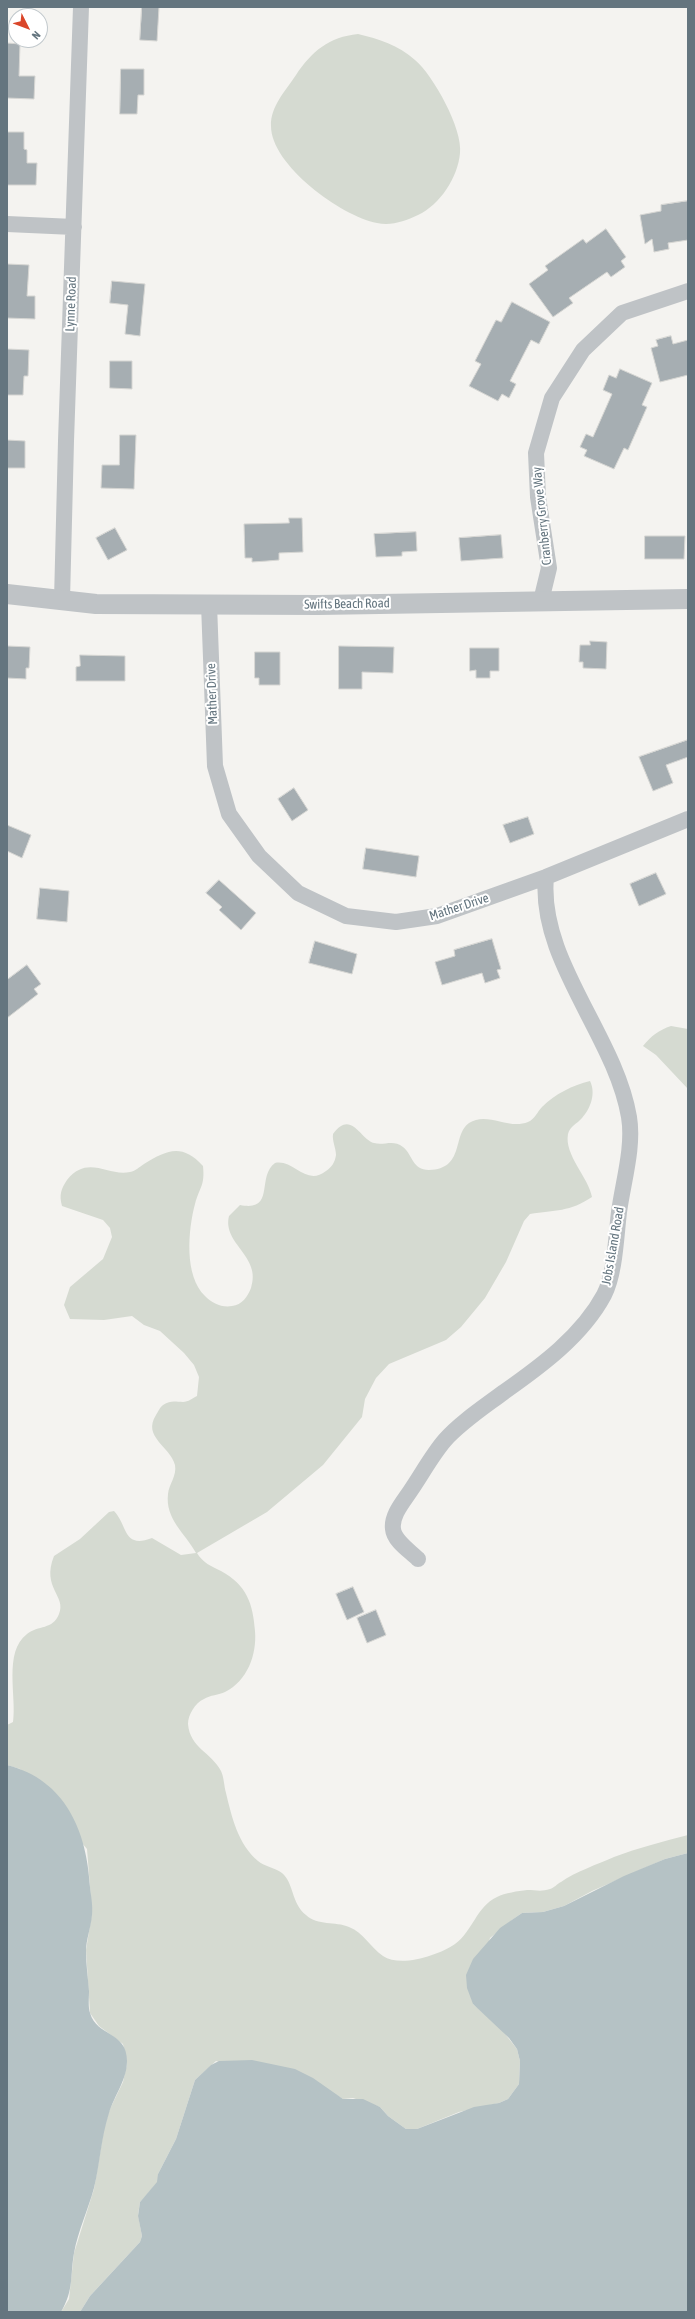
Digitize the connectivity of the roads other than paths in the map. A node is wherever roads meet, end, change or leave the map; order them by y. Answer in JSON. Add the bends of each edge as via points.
{"nodes":[{"id":1,"x":81,"y":7,"type":"edge"},
{"id":2,"x":7,"y":224,"type":"edge"},
{"id":3,"x":74,"y":227,"type":"junction"},
{"id":4,"x":688,"y":291,"type":"edge"},
{"id":5,"x":7,"y":594,"type":"edge"},
{"id":6,"x":688,"y":599,"type":"edge"},
{"id":7,"x":62,"y":600,"type":"junction"},
{"id":8,"x":541,"y":601,"type":"junction"},
{"id":9,"x":209,"y":604,"type":"junction"},
{"id":10,"x":688,"y":819,"type":"edge"},
{"id":11,"x":546,"y":877,"type":"junction"},
{"id":12,"x":418,"y":1559,"type":"dead end"}],
"edges":[{"from":1,"to":3,"type":"street","name":"Lynne Road"},
{"from":2,"to":3,"type":"street"},
{"from":3,"to":7,"type":"street","name":"Lynne Road"},
{"from":4,"to":8,"type":"street","name":"Cranberry Grove Way","via":[[622,313],[583,350],[552,398],[536,453],[538,497],[549,568]]},
{"from":5,"to":7,"type":"street","name":"Swifts Beach Road"},
{"from":6,"to":8,"type":"street","name":"Swifts Beach Road"},
{"from":7,"to":9,"type":"street","name":"Swifts Beach Road","via":[[96,604]]},
{"from":8,"to":9,"type":"street","name":"Swifts Beach Road"},
{"from":9,"to":11,"type":"street","name":"Mather Drive","via":[[215,766],[227,807],[259,856],[298,893],[346,916],[396,922],[437,916]]},
{"from":10,"to":11,"type":"street","name":"Mather Drive"},
{"from":11,"to":12,"type":"street","name":"Jobs Island Road","via":[[546,911],[553,937],[618,1081],[629,1118],[628,1157],[611,1268],[605,1294],[583,1324],[548,1360],[484,1406],[445,1441],[401,1505],[393,1522],[393,1530],[396,1538]]}]}
